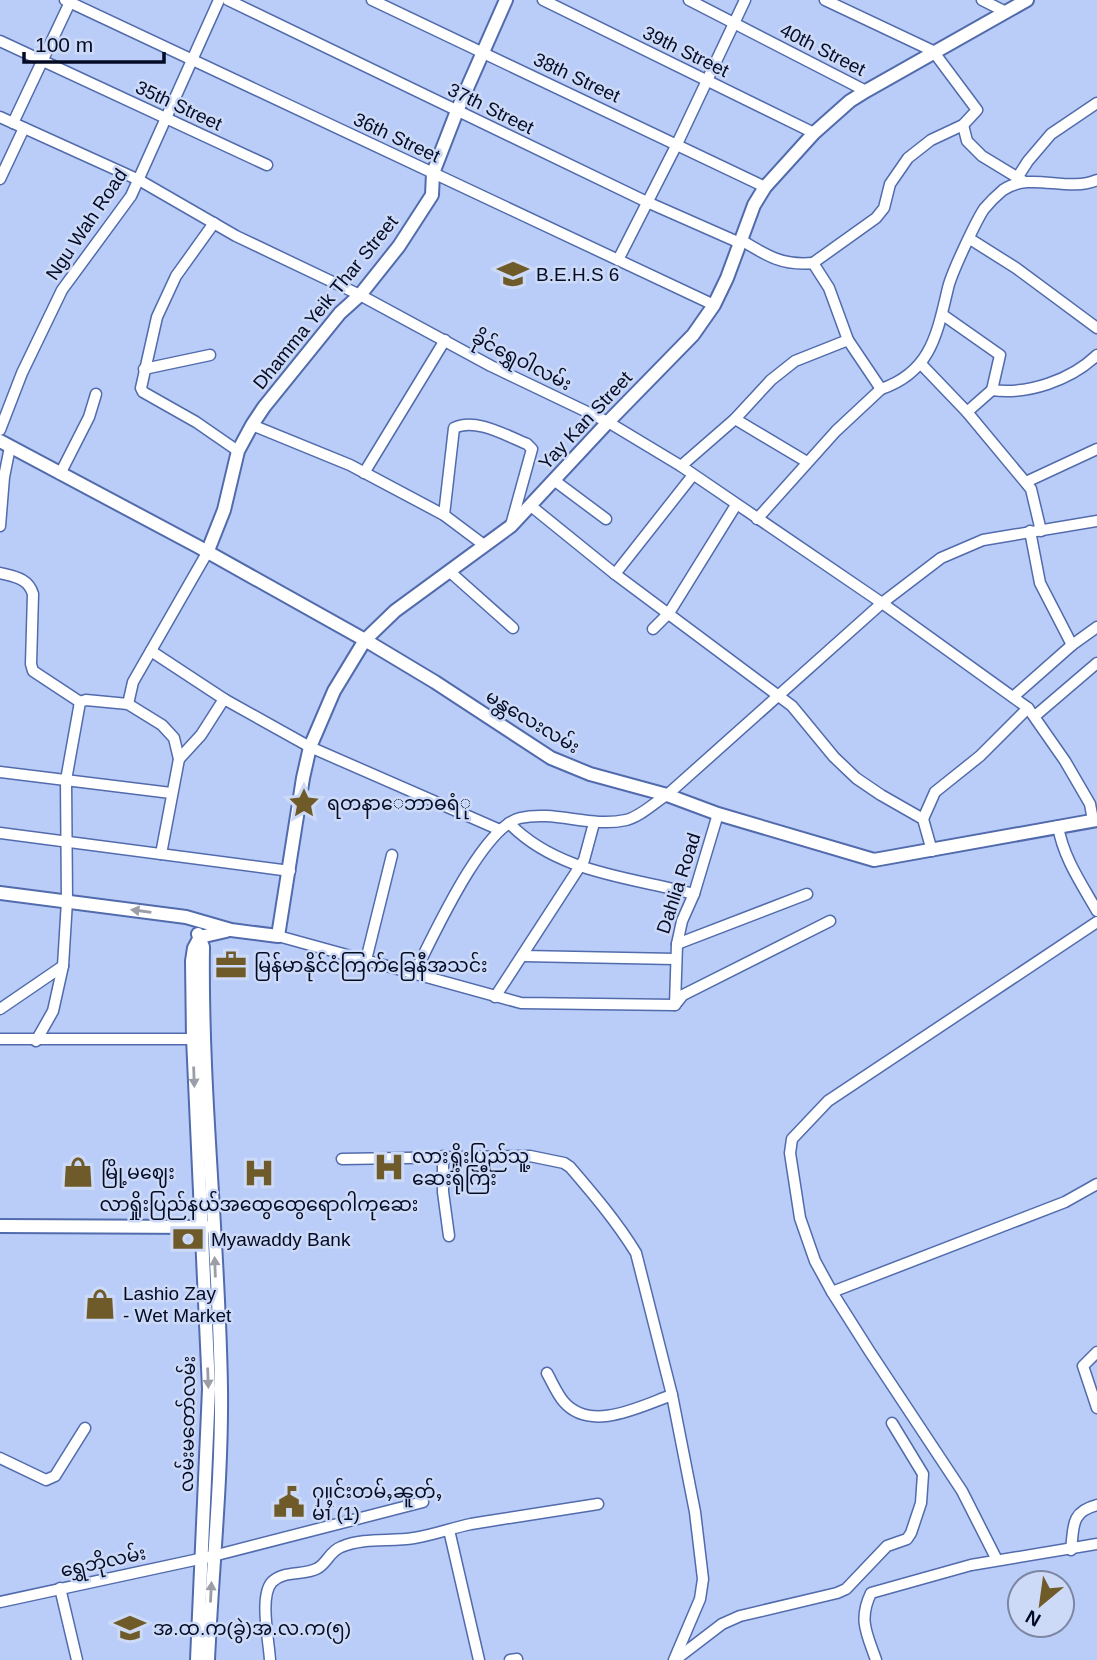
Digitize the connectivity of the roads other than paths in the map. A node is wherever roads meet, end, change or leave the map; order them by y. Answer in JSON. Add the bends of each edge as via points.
{"nodes":[{"id":1,"x":219,"y":0,"type":"edge"},
{"id":2,"x":228,"y":0,"type":"edge"},
{"id":3,"x":372,"y":0,"type":"edge"},
{"id":4,"x":506,"y":0,"type":"edge"},
{"id":5,"x":543,"y":0,"type":"edge"},
{"id":6,"x":689,"y":0,"type":"edge"},
{"id":7,"x":745,"y":0,"type":"edge"},
{"id":8,"x":825,"y":0,"type":"edge"},
{"id":9,"x":982,"y":0,"type":"edge"},
{"id":10,"x":1027,"y":0,"type":"edge"},
{"id":11,"x":69,"y":1,"type":"edge"},
{"id":12,"x":1004,"y":11,"type":"junction"},
{"id":13,"x":734,"y":22,"type":"junction"},
{"id":14,"x":0,"y":41,"type":"edge"},
{"id":15,"x":933,"y":51,"type":"junction"},
{"id":16,"x":483,"y":52,"type":"junction"},
{"id":17,"x":193,"y":60,"type":"junction"},
{"id":18,"x":42,"y":62,"type":"junction"},
{"id":19,"x":707,"y":81,"type":"junction"},
{"id":20,"x":866,"y":91,"type":"junction"},
{"id":21,"x":1097,"y":103,"type":"edge"},
{"id":22,"x":457,"y":111,"type":"junction"},
{"id":23,"x":0,"y":117,"type":"edge"},
{"id":24,"x":166,"y":118,"type":"junction"},
{"id":25,"x":13,"y":123,"type":"junction"},
{"id":26,"x":963,"y":125,"type":"junction"},
{"id":27,"x":24,"y":128,"type":"junction"},
{"id":28,"x":814,"y":132,"type":"junction"},
{"id":29,"x":677,"y":144,"type":"junction"},
{"id":30,"x":267,"y":165,"type":"dead end"},
{"id":31,"x":433,"y":173,"type":"junction"},
{"id":32,"x":0,"y":179,"type":"edge"},
{"id":33,"x":139,"y":180,"type":"junction"},
{"id":34,"x":1020,"y":180,"type":"junction"},
{"id":35,"x":1096,"y":183,"type":"edge"},
{"id":36,"x":765,"y":187,"type":"junction"},
{"id":37,"x":647,"y":202,"type":"junction"},
{"id":38,"x":214,"y":223,"type":"junction"},
{"id":39,"x":970,"y":239,"type":"junction"},
{"id":40,"x":741,"y":242,"type":"junction"},
{"id":41,"x":618,"y":260,"type":"junction"},
{"id":42,"x":813,"y":263,"type":"junction"},
{"id":43,"x":360,"y":295,"type":"junction"},
{"id":44,"x":713,"y":305,"type":"junction"},
{"id":45,"x":943,"y":315,"type":"junction"},
{"id":46,"x":1097,"y":328,"type":"edge"},
{"id":47,"x":445,"y":340,"type":"junction"},
{"id":48,"x":848,"y":340,"type":"junction"},
{"id":49,"x":210,"y":355,"type":"dead end"},
{"id":50,"x":1097,"y":355,"type":"edge"},
{"id":51,"x":921,"y":364,"type":"junction"},
{"id":52,"x":144,"y":369,"type":"junction"},
{"id":53,"x":881,"y":389,"type":"junction"},
{"id":54,"x":992,"y":390,"type":"junction"},
{"id":55,"x":96,"y":394,"type":"dead end"},
{"id":56,"x":967,"y":412,"type":"junction"},
{"id":57,"x":735,"y":419,"type":"junction"},
{"id":58,"x":608,"y":422,"type":"junction"},
{"id":59,"x":252,"y":425,"type":"junction"},
{"id":60,"x":0,"y":430,"type":"edge"},
{"id":61,"x":5,"y":444,"type":"edge"},
{"id":62,"x":1097,"y":449,"type":"edge"},
{"id":63,"x":238,"y":451,"type":"junction"},
{"id":64,"x":807,"y":462,"type":"junction"},
{"id":65,"x":681,"y":466,"type":"junction"},
{"id":66,"x":364,"y":472,"type":"junction"},
{"id":67,"x":61,"y":474,"type":"junction"},
{"id":68,"x":693,"y":475,"type":"junction"},
{"id":69,"x":555,"y":481,"type":"junction"},
{"id":70,"x":1026,"y":482,"type":"junction"},
{"id":71,"x":736,"y":505,"type":"junction"},
{"id":72,"x":531,"y":506,"type":"junction"},
{"id":73,"x":444,"y":514,"type":"junction"},
{"id":74,"x":606,"y":519,"type":"dead end"},
{"id":75,"x":757,"y":519,"type":"junction"},
{"id":76,"x":1097,"y":521,"type":"edge"},
{"id":77,"x":0,"y":526,"type":"edge"},
{"id":78,"x":511,"y":526,"type":"junction"},
{"id":79,"x":1036,"y":531,"type":"junction"},
{"id":80,"x":484,"y":545,"type":"junction"},
{"id":81,"x":207,"y":553,"type":"junction"},
{"id":82,"x":449,"y":571,"type":"junction"},
{"id":83,"x":0,"y":573,"type":"edge"},
{"id":84,"x":615,"y":574,"type":"junction"},
{"id":85,"x":882,"y":603,"type":"junction"},
{"id":86,"x":669,"y":613,"type":"junction"},
{"id":87,"x":1097,"y":627,"type":"edge"},
{"id":88,"x":513,"y":628,"type":"dead end"},
{"id":89,"x":653,"y":629,"type":"dead end"},
{"id":90,"x":365,"y":640,"type":"junction"},
{"id":91,"x":1072,"y":645,"type":"junction"},
{"id":92,"x":151,"y":651,"type":"junction"},
{"id":93,"x":1097,"y":663,"type":"edge"},
{"id":94,"x":778,"y":695,"type":"junction"},
{"id":95,"x":1013,"y":696,"type":"junction"},
{"id":96,"x":223,"y":699,"type":"junction"},
{"id":97,"x":80,"y":702,"type":"junction"},
{"id":98,"x":128,"y":704,"type":"junction"},
{"id":99,"x":1031,"y":712,"type":"junction"},
{"id":100,"x":310,"y":747,"type":"junction"},
{"id":101,"x":178,"y":759,"type":"junction"},
{"id":102,"x":0,"y":772,"type":"edge"},
{"id":103,"x":66,"y":780,"type":"junction"},
{"id":104,"x":171,"y":793,"type":"junction"},
{"id":105,"x":667,"y":794,"type":"junction"},
{"id":106,"x":718,"y":814,"type":"junction"},
{"id":107,"x":923,"y":819,"type":"junction"},
{"id":108,"x":1095,"y":820,"type":"edge"},
{"id":109,"x":509,"y":823,"type":"junction"},
{"id":110,"x":594,"y":823,"type":"junction"},
{"id":111,"x":1058,"y":825,"type":"junction"},
{"id":112,"x":500,"y":830,"type":"junction"},
{"id":113,"x":0,"y":833,"type":"edge"},
{"id":114,"x":67,"y":842,"type":"junction"},
{"id":115,"x":932,"y":851,"type":"junction"},
{"id":116,"x":161,"y":854,"type":"junction"},
{"id":117,"x":392,"y":855,"type":"dead end"},
{"id":118,"x":580,"y":867,"type":"junction"},
{"id":119,"x":290,"y":871,"type":"junction"},
{"id":120,"x":0,"y":893,"type":"edge"},
{"id":121,"x":694,"y":894,"type":"junction"},
{"id":122,"x":807,"y":894,"type":"dead end"},
{"id":123,"x":66,"y":901,"type":"junction"},
{"id":124,"x":1097,"y":911,"type":"edge"},
{"id":125,"x":186,"y":917,"type":"junction"},
{"id":126,"x":830,"y":921,"type":"dead end"},
{"id":127,"x":1097,"y":922,"type":"edge"},
{"id":128,"x":231,"y":930,"type":"junction"},
{"id":129,"x":278,"y":936,"type":"junction"},
{"id":130,"x":200,"y":937,"type":"junction"},
{"id":131,"x":677,"y":944,"type":"junction"},
{"id":132,"x":523,"y":956,"type":"junction"},
{"id":133,"x":675,"y":959,"type":"junction"},
{"id":134,"x":366,"y":960,"type":"junction"},
{"id":135,"x":63,"y":966,"type":"junction"},
{"id":136,"x":414,"y":974,"type":"junction"},
{"id":137,"x":495,"y":997,"type":"junction"},
{"id":138,"x":675,"y":1005,"type":"junction"},
{"id":139,"x":0,"y":1009,"type":"edge"},
{"id":140,"x":0,"y":1039,"type":"edge"},
{"id":141,"x":199,"y":1039,"type":"junction"},
{"id":142,"x":36,"y":1041,"type":"junction"},
{"id":143,"x":443,"y":1156,"type":"junction"},
{"id":144,"x":342,"y":1159,"type":"dead end"},
{"id":145,"x":1097,"y":1184,"type":"edge"},
{"id":146,"x":0,"y":1226,"type":"edge"},
{"id":147,"x":207,"y":1227,"type":"junction"},
{"id":148,"x":449,"y":1236,"type":"dead end"},
{"id":149,"x":832,"y":1292,"type":"junction"},
{"id":150,"x":1097,"y":1352,"type":"edge"},
{"id":151,"x":547,"y":1373,"type":"dead end"},
{"id":152,"x":672,"y":1395,"type":"junction"},
{"id":153,"x":1097,"y":1408,"type":"edge"},
{"id":154,"x":892,"y":1423,"type":"dead end"},
{"id":155,"x":85,"y":1428,"type":"dead end"},
{"id":156,"x":0,"y":1458,"type":"edge"},
{"id":157,"x":213,"y":1467,"type":"junction"},
{"id":158,"x":423,"y":1502,"type":"dead end"},
{"id":159,"x":597,"y":1504,"type":"dead end"},
{"id":160,"x":1097,"y":1505,"type":"edge"},
{"id":161,"x":449,"y":1530,"type":"junction"},
{"id":162,"x":1097,"y":1544,"type":"edge"},
{"id":163,"x":1072,"y":1550,"type":"junction"},
{"id":164,"x":213,"y":1556,"type":"junction"},
{"id":165,"x":200,"y":1559,"type":"junction"},
{"id":166,"x":997,"y":1560,"type":"junction"},
{"id":167,"x":60,"y":1588,"type":"junction"},
{"id":168,"x":0,"y":1602,"type":"edge"},
{"id":169,"x":77,"y":1660,"type":"edge"},
{"id":170,"x":197,"y":1660,"type":"edge"},
{"id":171,"x":208,"y":1660,"type":"edge"},
{"id":172,"x":270,"y":1660,"type":"edge"},
{"id":173,"x":479,"y":1660,"type":"edge"},
{"id":174,"x":674,"y":1660,"type":"edge"},
{"id":175,"x":876,"y":1660,"type":"edge"}],
"edges":[{"from":1,"to":17,"type":"street","name":"Ngu Wah Road"},
{"from":2,"to":22,"type":"street","name":"37th Street"},
{"from":3,"to":16,"type":"street","name":"38th Street"},
{"from":4,"to":16,"type":"main road","name":"Dhamma Yeik Thar Street"},
{"from":5,"to":19,"type":"street","name":"39th Street"},
{"from":6,"to":13,"type":"street","name":"40th Street"},
{"from":7,"to":13,"type":"street"},
{"from":8,"to":15,"type":"street"},
{"from":9,"to":12,"type":"street"},
{"from":10,"to":12,"type":"main road","name":"Yay Kan Street"},
{"from":11,"to":17,"type":"street","name":"36th Street"},
{"from":11,"to":18,"type":"street"},
{"from":12,"to":15,"type":"main road","name":"Yay Kan Street"},
{"from":13,"to":19,"type":"street"},
{"from":13,"to":20,"type":"street","name":"40th Street"},
{"from":14,"to":18,"type":"street","name":"35th Street"},
{"from":15,"to":20,"type":"main road","name":"Yay Kan Street"},
{"from":15,"to":26,"type":"street","via":[[977,110]]},
{"from":16,"to":22,"type":"main road","name":"Dhamma Yeik Thar Street"},
{"from":16,"to":29,"type":"street","name":"38th Street"},
{"from":17,"to":24,"type":"street","name":"Ngu Wah Road"},
{"from":17,"to":31,"type":"street","name":"36th Street"},
{"from":18,"to":24,"type":"street","name":"35th Street"},
{"from":18,"to":25,"type":"street"},
{"from":19,"to":28,"type":"street","name":"39th Street"},
{"from":19,"to":29,"type":"street"},
{"from":20,"to":28,"type":"main road","name":"Yay Kan Street"},
{"from":21,"to":34,"type":"street","via":[[1051,134],[1028,161]]},
{"from":22,"to":31,"type":"main road","name":"Dhamma Yeik Thar Street"},
{"from":22,"to":37,"type":"street","name":"37th Street"},
{"from":23,"to":25,"type":"street","name":"ခိုင်ရွှေဝါလမ်း"},
{"from":24,"to":30,"type":"street","name":"35th Street"},
{"from":24,"to":33,"type":"street","name":"Ngu Wah Road"},
{"from":25,"to":27,"type":"street","name":"ခိုင်ရွှေဝါလမ်း"},
{"from":26,"to":34,"type":"street","via":[[967,141],[982,156]]},
{"from":26,"to":42,"type":"street","via":[[931,140],[908,158],[890,184],[884,208],[876,218]]},
{"from":27,"to":32,"type":"street"},
{"from":27,"to":33,"type":"street","name":"ခိုင်ရွှေဝါလမ်း"},
{"from":28,"to":36,"type":"main road","name":"Yay Kan Street"},
{"from":29,"to":36,"type":"street","name":"38th Street"},
{"from":29,"to":37,"type":"street"},
{"from":31,"to":41,"type":"street","name":"36th Street"},
{"from":31,"to":43,"type":"main road","name":"Dhamma Yeik Thar Street","via":[[432,195]]},
{"from":33,"to":38,"type":"street","name":"ခိုင်ရွှေဝါလမ်း"},
{"from":33,"to":60,"type":"street","name":"Ngu Wah Road","via":[[62,290]]},
{"from":34,"to":35,"type":"street"},
{"from":34,"to":39,"type":"street","via":[[984,210]]},
{"from":36,"to":40,"type":"main road","name":"Yay Kan Street"},
{"from":37,"to":40,"type":"street","name":"37th Street"},
{"from":37,"to":41,"type":"street"},
{"from":38,"to":43,"type":"street","name":"ခိုင်ရွှေဝါလမ်း"},
{"from":38,"to":52,"type":"street","via":[[176,276],[157,317]]},
{"from":39,"to":45,"type":"street","via":[[948,285]]},
{"from":39,"to":46,"type":"street"},
{"from":40,"to":42,"type":"street","name":"37th Street","via":[[772,259],[797,265]]},
{"from":40,"to":44,"type":"main road","name":"Yay Kan Street"},
{"from":41,"to":44,"type":"street","name":"36th Street"},
{"from":42,"to":48,"type":"street","via":[[829,288]]},
{"from":43,"to":47,"type":"street","name":"ခိုင်ရွှေဝါလမ်း"},
{"from":43,"to":59,"type":"main road","name":"Dhamma Yeik Thar Street","via":[[340,313]]},
{"from":44,"to":58,"type":"main road","name":"Yay Kan Street","via":[[693,335]]},
{"from":45,"to":51,"type":"street"},
{"from":45,"to":54,"type":"street","via":[[1000,355]]},
{"from":47,"to":58,"type":"street","name":"ခိုင်ရွှေဝါလမ်း"},
{"from":47,"to":66,"type":"street"},
{"from":48,"to":53,"type":"street"},
{"from":48,"to":57,"type":"street","via":[[795,361]]},
{"from":49,"to":52,"type":"street"},
{"from":50,"to":54,"type":"street","via":[[1058,380],[1012,393]]},
{"from":51,"to":53,"type":"street","via":[[899,383]]},
{"from":51,"to":56,"type":"street"},
{"from":52,"to":63,"type":"street","via":[[143,392]]},
{"from":53,"to":64,"type":"street"},
{"from":54,"to":56,"type":"street"},
{"from":55,"to":67,"type":"street"},
{"from":56,"to":70,"type":"street"},
{"from":57,"to":64,"type":"street"},
{"from":57,"to":65,"type":"street"},
{"from":58,"to":65,"type":"street","name":"ခိုင်ရွှေဝါလမ်း"},
{"from":58,"to":69,"type":"main road","name":"Yay Kan Street"},
{"from":59,"to":63,"type":"main road","name":"Dhamma Yeik Thar Street"},
{"from":59,"to":66,"type":"street"},
{"from":61,"to":67,"type":"main road","name":"မန္တလေးလမ်း"},
{"from":61,"to":77,"type":"street"},
{"from":62,"to":70,"type":"street"},
{"from":63,"to":81,"type":"main road","name":"Dhamma Yeik Thar Street","via":[[225,510]]},
{"from":64,"to":75,"type":"street"},
{"from":65,"to":68,"type":"street","name":"ခိုင်ရွှေဝါလမ်း"},
{"from":66,"to":73,"type":"street"},
{"from":67,"to":81,"type":"main road","name":"မန္တလေးလမ်း"},
{"from":68,"to":71,"type":"street","name":"ခိုင်ရွှေဝါလမ်း"},
{"from":68,"to":84,"type":"street"},
{"from":69,"to":72,"type":"main road","name":"Yay Kan Street"},
{"from":69,"to":74,"type":"street"},
{"from":70,"to":79,"type":"street"},
{"from":71,"to":75,"type":"street","name":"ခိုင်ရွှေဝါလမ်း"},
{"from":71,"to":86,"type":"street"},
{"from":72,"to":78,"type":"main road","name":"Yay Kan Street"},
{"from":72,"to":84,"type":"street"},
{"from":73,"to":78,"type":"street","via":[[454,428],[483,427],[532,449]]},
{"from":73,"to":80,"type":"street"},
{"from":75,"to":85,"type":"street","name":"ခိုင်ရွှေဝါလမ်း"},
{"from":76,"to":79,"type":"street"},
{"from":78,"to":80,"type":"main road","name":"Yay Kan Street"},
{"from":79,"to":85,"type":"street","via":[[983,540],[941,558]]},
{"from":79,"to":91,"type":"street","via":[[1040,583]]},
{"from":80,"to":82,"type":"main road","name":"Yay Kan Street"},
{"from":81,"to":90,"type":"main road","name":"မန္တလေးလမ်း"},
{"from":81,"to":92,"type":"street"},
{"from":82,"to":88,"type":"street"},
{"from":82,"to":90,"type":"main road","name":"Yay Kan Street"},
{"from":83,"to":97,"type":"street","via":[[31,586],[33,671]]},
{"from":84,"to":86,"type":"street"},
{"from":85,"to":94,"type":"street"},
{"from":85,"to":95,"type":"street","name":"ခိုင်ရွှေဝါလမ်း"},
{"from":86,"to":89,"type":"street"},
{"from":86,"to":94,"type":"street"},
{"from":87,"to":91,"type":"street"},
{"from":90,"to":100,"type":"main road","name":"Yay Kan Street","via":[[334,691]]},
{"from":90,"to":105,"type":"main road","name":"မန္တလေးလမ်း","via":[[551,758],[590,774]]},
{"from":91,"to":95,"type":"street"},
{"from":92,"to":96,"type":"street"},
{"from":92,"to":98,"type":"street","via":[[133,682]]},
{"from":93,"to":99,"type":"street"},
{"from":94,"to":105,"type":"street"},
{"from":94,"to":107,"type":"street","via":[[856,778]]},
{"from":95,"to":99,"type":"street","name":"ခိုင်ရွှေဝါလမ်း"},
{"from":96,"to":100,"type":"street"},
{"from":96,"to":101,"type":"street","via":[[201,735]]},
{"from":97,"to":98,"type":"street"},
{"from":97,"to":103,"type":"street"},
{"from":98,"to":101,"type":"street","via":[[170,733]]},
{"from":99,"to":107,"type":"street","via":[[936,792]]},
{"from":99,"to":108,"type":"street","name":"ခိုင်ရွှေဝါလမ်း","via":[[1090,804]]},
{"from":100,"to":112,"type":"street"},
{"from":100,"to":119,"type":"main road","name":"Yay Kan Street"},
{"from":101,"to":104,"type":"street"},
{"from":102,"to":103,"type":"street"},
{"from":103,"to":104,"type":"street"},
{"from":103,"to":114,"type":"street"},
{"from":104,"to":116,"type":"street"},
{"from":105,"to":106,"type":"main road","name":"မန္တလေးလမ်း"},
{"from":105,"to":110,"type":"street","via":[[629,819]]},
{"from":106,"to":115,"type":"main road","name":"မန္တလေးလမ်း","via":[[874,860]]},
{"from":106,"to":121,"type":"street","name":"Dahlia Road"},
{"from":107,"to":115,"type":"street"},
{"from":108,"to":111,"type":"main road","name":"မန္တလေးလမ်း"},
{"from":109,"to":110,"type":"street","via":[[544,816]]},
{"from":109,"to":112,"type":"street"},
{"from":109,"to":118,"type":"street","via":[[539,849]]},
{"from":110,"to":118,"type":"street"},
{"from":111,"to":115,"type":"main road","name":"မန္တလေးလမ်း"},
{"from":111,"to":124,"type":"street","via":[[1068,860]]},
{"from":112,"to":136,"type":"street","via":[[459,887]]},
{"from":113,"to":114,"type":"street"},
{"from":114,"to":116,"type":"street"},
{"from":114,"to":123,"type":"street"},
{"from":116,"to":119,"type":"street"},
{"from":117,"to":134,"type":"street"},
{"from":118,"to":121,"type":"street"},
{"from":118,"to":132,"type":"street"},
{"from":119,"to":129,"type":"main road","name":"Yay Kan Street"},
{"from":120,"to":123,"type":"main road"},
{"from":121,"to":131,"type":"street","name":"Dahlia Road"},
{"from":122,"to":131,"type":"street"},
{"from":125,"to":123,"type":"main road","one_way":true},
{"from":123,"to":135,"type":"street"},
{"from":125,"to":128,"type":"main road"},
{"from":125,"to":130,"type":"main road"},
{"from":126,"to":138,"type":"street","via":[[683,995]]},
{"from":127,"to":149,"type":"street","via":[[828,1101],[792,1139],[800,1218]]},
{"from":128,"to":129,"type":"main road"},
{"from":128,"to":130,"type":"main road"},
{"from":129,"to":134,"type":"street"},
{"from":130,"to":141,"type":"main road","name":"လမ်းမတော်လမ်း","via":[[192,961]]},
{"from":131,"to":133,"type":"street","name":"Dahlia Road"},
{"from":132,"to":133,"type":"street"},
{"from":132,"to":137,"type":"street"},
{"from":133,"to":138,"type":"street","name":"Dahlia Road"},
{"from":134,"to":136,"type":"street"},
{"from":135,"to":139,"type":"street"},
{"from":135,"to":142,"type":"street","via":[[53,1011]]},
{"from":136,"to":137,"type":"street"},
{"from":137,"to":138,"type":"street","via":[[521,1003]]},
{"from":140,"to":142,"type":"street"},
{"from":141,"to":142,"type":"street"},
{"from":141,"to":147,"type":"main road","name":"လမ်းမတော်လမ်း"},
{"from":143,"to":144,"type":"street"},
{"from":143,"to":148,"type":"street"},
{"from":143,"to":152,"type":"street","via":[[530,1156],[570,1167],[613,1217],[636,1253]]},
{"from":145,"to":149,"type":"street","via":[[1065,1202]]},
{"from":146,"to":147,"type":"main road"},
{"from":147,"to":157,"type":"main road","name":"လမ်းမတော်လမ်း"},
{"from":149,"to":166,"type":"street","via":[[962,1491]]},
{"from":150,"to":153,"type":"street","via":[[1083,1366]]},
{"from":151,"to":152,"type":"street","via":[[564,1402],[589,1416],[611,1416]]},
{"from":152,"to":174,"type":"street","via":[[703,1579],[700,1599]]},
{"from":154,"to":174,"type":"street","via":[[923,1474],[921,1503],[907,1539],[887,1546],[846,1589],[740,1616]]},
{"from":155,"to":156,"type":"street","via":[[50,1480]]},
{"from":157,"to":164,"type":"main road","name":"လမ်းမတော်လမ်း","via":[[218,1510]]},
{"from":157,"to":165,"type":"main road","name":"လမ်းမတော်လမ်း"},
{"from":158,"to":164,"type":"street","name":"ရွှေဘိုလမ်း"},
{"from":159,"to":161,"type":"street"},
{"from":160,"to":163,"type":"street","via":[[1074,1520]]},
{"from":161,"to":172,"type":"street","via":[[341,1547],[317,1569],[273,1580],[265,1604]]},
{"from":161,"to":173,"type":"street"},
{"from":162,"to":163,"type":"street"},
{"from":163,"to":166,"type":"street"},
{"from":164,"to":165,"type":"street","name":"ရွှေဘိုလမ်း"},
{"from":171,"to":164,"type":"main road","name":"လမ်းမတော်လမ်း","one_way":true},
{"from":165,"to":167,"type":"street","name":"ရွှေဘိုလမ်း"},
{"from":165,"to":170,"type":"main road","name":"လမ်းမတော်လမ်း"},
{"from":166,"to":175,"type":"street","via":[[871,1593],[863,1618]]},
{"from":167,"to":168,"type":"street","name":"ရွှေဘိုလမ်း"},
{"from":167,"to":169,"type":"street"}]}
